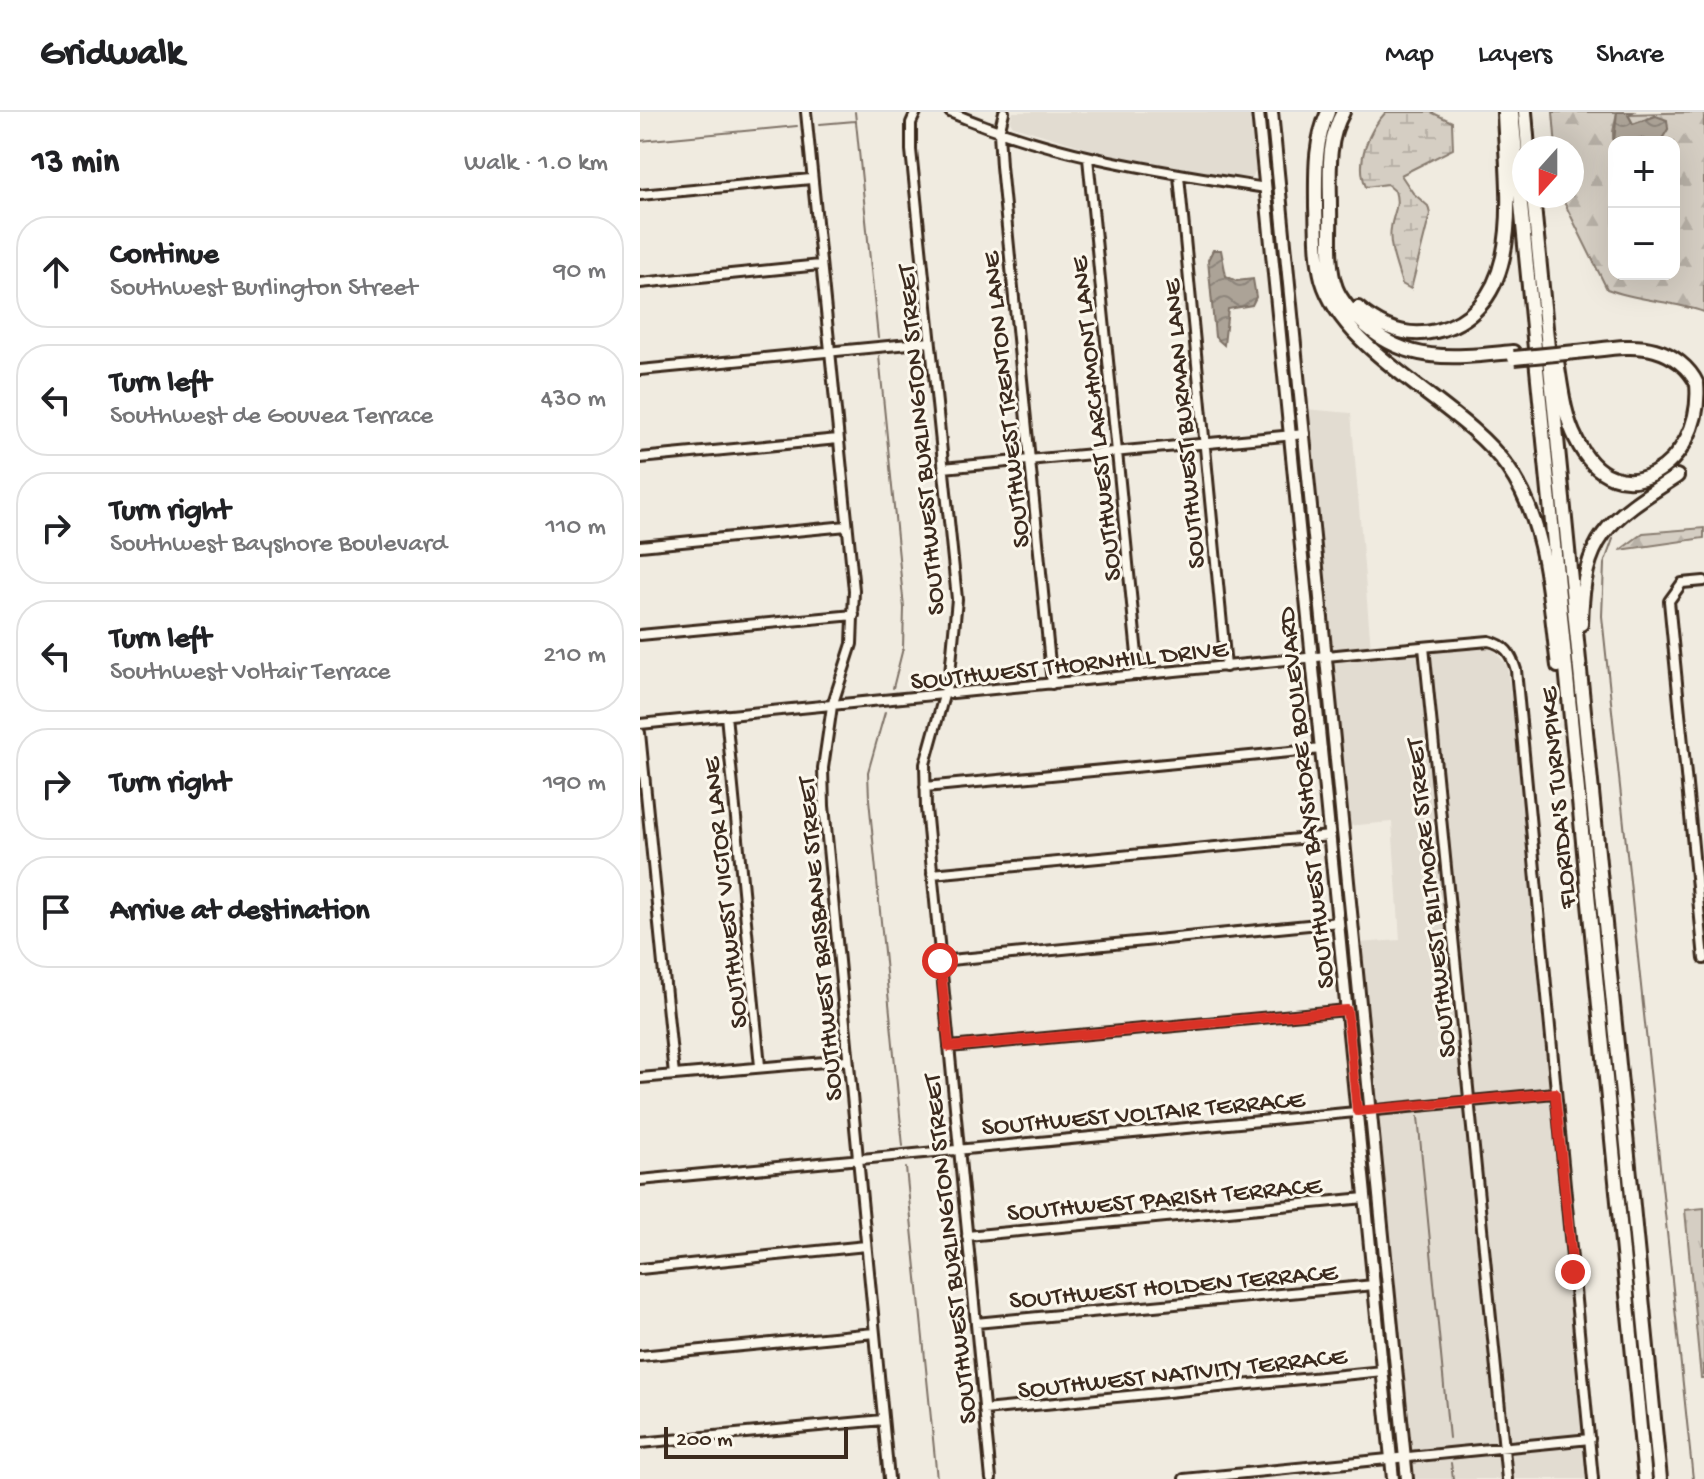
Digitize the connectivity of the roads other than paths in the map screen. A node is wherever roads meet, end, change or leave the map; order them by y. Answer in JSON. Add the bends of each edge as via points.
{"nodes":[{"id":1,"x":806,"y":112,"type":"edge"},
{"id":2,"x":916,"y":112,"type":"edge"},
{"id":3,"x":950,"y":112,"type":"edge"},
{"id":4,"x":1004,"y":112,"type":"edge"},
{"id":5,"x":1258,"y":112,"type":"edge"},
{"id":6,"x":1272,"y":112,"type":"edge"},
{"id":7,"x":1328,"y":112,"type":"edge"},
{"id":8,"x":1343,"y":112,"type":"edge"},
{"id":9,"x":1504,"y":112,"type":"edge"},
{"id":10,"x":1512,"y":112,"type":"edge"},
{"id":11,"x":1525,"y":112,"type":"edge"},
{"id":12,"x":999,"y":132,"type":"junction"},
{"id":13,"x":1260,"y":135,"type":"junction"},
{"id":14,"x":1527,"y":136,"type":"edge"},
{"id":15,"x":1088,"y":158,"type":"junction"},
{"id":16,"x":1179,"y":176,"type":"junction"},
{"id":17,"x":811,"y":179,"type":"junction"},
{"id":18,"x":1280,"y":181,"type":"junction"},
{"id":19,"x":1266,"y":188,"type":"junction"},
{"id":20,"x":640,"y":195,"type":"edge"},
{"id":21,"x":1534,"y":208,"type":"edge"},
{"id":22,"x":1539,"y":246,"type":"junction"},
{"id":23,"x":1287,"y":250,"type":"junction"},
{"id":24,"x":820,"y":265,"type":"junction"},
{"id":25,"x":1334,"y":275,"type":"junction"},
{"id":26,"x":640,"y":283,"type":"edge"},
{"id":27,"x":1349,"y":325,"type":"junction"},
{"id":28,"x":930,"y":342,"type":"junction"},
{"id":29,"x":1575,"y":348,"type":"junction"},
{"id":30,"x":830,"y":351,"type":"junction"},
{"id":31,"x":1513,"y":355,"type":"junction"},
{"id":32,"x":640,"y":370,"type":"edge"},
{"id":33,"x":1704,"y":385,"type":"edge"},
{"id":34,"x":1305,"y":434,"type":"junction"},
{"id":35,"x":1291,"y":435,"type":"junction"},
{"id":36,"x":838,"y":439,"type":"junction"},
{"id":37,"x":1204,"y":442,"type":"junction"},
{"id":38,"x":1117,"y":452,"type":"junction"},
{"id":39,"x":640,"y":458,"type":"edge"},
{"id":40,"x":1030,"y":460,"type":"junction"},
{"id":41,"x":943,"y":468,"type":"junction"},
{"id":42,"x":1685,"y":469,"type":"dead end"},
{"id":43,"x":847,"y":526,"type":"junction"},
{"id":44,"x":640,"y":546,"type":"edge"},
{"id":45,"x":1704,"y":581,"type":"edge"},
{"id":46,"x":854,"y":615,"type":"junction"},
{"id":47,"x":640,"y":635,"type":"edge"},
{"id":48,"x":1424,"y":647,"type":"junction"},
{"id":49,"x":1327,"y":657,"type":"junction"},
{"id":50,"x":1312,"y":659,"type":"junction"},
{"id":51,"x":1580,"y":659,"type":"junction"},
{"id":52,"x":1226,"y":667,"type":"junction"},
{"id":53,"x":1139,"y":675,"type":"junction"},
{"id":54,"x":1052,"y":684,"type":"junction"},
{"id":55,"x":944,"y":695,"type":"junction"},
{"id":56,"x":832,"y":706,"type":"junction"},
{"id":57,"x":726,"y":715,"type":"junction"},
{"id":58,"x":640,"y":724,"type":"edge"},
{"id":59,"x":640,"y":733,"type":"edge"},
{"id":60,"x":1322,"y":749,"type":"junction"},
{"id":61,"x":1574,"y":764,"type":"junction"},
{"id":62,"x":1323,"y":766,"type":"junction"},
{"id":63,"x":925,"y":787,"type":"junction"},
{"id":64,"x":1342,"y":814,"type":"junction"},
{"id":65,"x":1330,"y":836,"type":"junction"},
{"id":66,"x":932,"y":874,"type":"junction"},
{"id":67,"x":1350,"y":897,"type":"junction"},
{"id":68,"x":1702,"y":917,"type":"edge"},
{"id":69,"x":1339,"y":922,"type":"junction"},
{"id":70,"x":1704,"y":959,"type":"edge"},
{"id":71,"x":940,"y":961,"type":"junction"},
{"id":72,"x":1347,"y":1010,"type":"junction"},
{"id":73,"x":949,"y":1047,"type":"junction"},
{"id":74,"x":847,"y":1060,"type":"junction"},
{"id":75,"x":760,"y":1066,"type":"junction"},
{"id":76,"x":674,"y":1075,"type":"junction"},
{"id":77,"x":640,"y":1078,"type":"edge"},
{"id":78,"x":1555,"y":1093,"type":"junction"},
{"id":79,"x":1470,"y":1100,"type":"junction"},
{"id":80,"x":1370,"y":1110,"type":"junction"},
{"id":81,"x":1357,"y":1111,"type":"junction"},
{"id":82,"x":958,"y":1149,"type":"junction"},
{"id":83,"x":857,"y":1159,"type":"junction"},
{"id":84,"x":640,"y":1180,"type":"edge"},
{"id":85,"x":1365,"y":1198,"type":"junction"},
{"id":86,"x":1367,"y":1214,"type":"junction"},
{"id":87,"x":967,"y":1236,"type":"junction"},
{"id":88,"x":866,"y":1246,"type":"junction"},
{"id":89,"x":640,"y":1269,"type":"edge"},
{"id":90,"x":1387,"y":1277,"type":"junction"},
{"id":91,"x":1374,"y":1285,"type":"junction"},
{"id":92,"x":976,"y":1323,"type":"junction"},
{"id":93,"x":874,"y":1333,"type":"junction"},
{"id":94,"x":1394,"y":1353,"type":"junction"},
{"id":95,"x":640,"y":1356,"type":"edge"},
{"id":96,"x":1383,"y":1371,"type":"junction"},
{"id":97,"x":984,"y":1410,"type":"junction"},
{"id":98,"x":883,"y":1420,"type":"junction"},
{"id":99,"x":1590,"y":1439,"type":"junction"},
{"id":100,"x":640,"y":1443,"type":"edge"},
{"id":101,"x":1504,"y":1447,"type":"junction"},
{"id":102,"x":1405,"y":1458,"type":"junction"},
{"id":103,"x":1391,"y":1459,"type":"junction"},
{"id":104,"x":889,"y":1479,"type":"edge"},
{"id":105,"x":991,"y":1479,"type":"edge"},
{"id":106,"x":1184,"y":1479,"type":"edge"},
{"id":107,"x":1393,"y":1479,"type":"edge"},
{"id":108,"x":1407,"y":1479,"type":"edge"},
{"id":109,"x":1507,"y":1479,"type":"edge"},
{"id":110,"x":1593,"y":1479,"type":"edge"},
{"id":111,"x":1645,"y":1479,"type":"edge"},
{"id":112,"x":1660,"y":1479,"type":"edge"}],
"edges":[{"from":1,"to":17,"type":"street","name":"SOUTHWEST BRISBANE STREET"},
{"from":2,"to":28,"type":"street","name":"SOUTHWEST BURLINGTON STREET","via":[[911,150]]},
{"from":3,"to":12,"type":"street"},
{"from":4,"to":12,"type":"street","name":"SOUTHWEST TRENTON LANE"},
{"from":5,"to":13,"type":"main road","name":"SOUTHWEST BAYSHORE BOULEVARD"},
{"from":6,"to":18,"type":"main road","name":"SOUTHWEST BAYSHORE BOULEVARD"},
{"from":7,"to":27,"type":"highway","via":[[1316,149],[1317,256],[1323,283]]},
{"from":8,"to":25,"type":"highway","via":[[1330,155]]},
{"from":9,"to":25,"type":"highway","via":[[1505,247],[1497,281],[1478,307],[1440,330],[1407,333],[1368,317]]},
{"from":10,"to":61,"type":"highway","name":"FLORIDA'S TURNPIKE"},
{"from":11,"to":14,"type":"highway"},
{"from":12,"to":15,"type":"street"},
{"from":12,"to":40,"type":"street","name":"SOUTHWEST TRENTON LANE"},
{"from":13,"to":18,"type":"main road","via":[[1270,175]]},
{"from":13,"to":19,"type":"main road","name":"SOUTHWEST BAYSHORE BOULEVARD"},
{"from":15,"to":16,"type":"street"},
{"from":15,"to":38,"type":"street","name":"SOUTHWEST LARCHMONT LANE"},
{"from":16,"to":19,"type":"street"},
{"from":16,"to":37,"type":"street","name":"SOUTHWEST BURMAN LANE"},
{"from":17,"to":20,"type":"street"},
{"from":17,"to":24,"type":"street","name":"SOUTHWEST BRISBANE STREET"},
{"from":18,"to":23,"type":"main road","name":"SOUTHWEST BAYSHORE BOULEVARD"},
{"from":19,"to":23,"type":"main road","via":[[1277,199]]},
{"from":19,"to":35,"type":"main road","name":"SOUTHWEST BAYSHORE BOULEVARD"},
{"from":21,"to":22,"type":"highway","name":"FLORIDA'S TURNPIKE"},
{"from":22,"to":29,"type":"highway","via":[[1563,396],[1581,449],[1600,470],[1629,481],[1657,478],[1685,461],[1697,445],[1704,412],[1695,380],[1681,363],[1644,348]]},
{"from":22,"to":51,"type":"highway","name":"FLORIDA'S TURNPIKE"},
{"from":23,"to":34,"type":"main road","name":"SOUTHWEST BAYSHORE BOULEVARD"},
{"from":24,"to":26,"type":"street"},
{"from":24,"to":30,"type":"street","name":"SOUTHWEST BRISBANE STREET"},
{"from":25,"to":31,"type":"highway","via":[[1351,311],[1398,347],[1448,358]]},
{"from":27,"to":31,"type":"highway","via":[[1396,354],[1428,363]]},
{"from":27,"to":61,"type":"highway","via":[[1487,443],[1521,492],[1545,564]]},
{"from":28,"to":30,"type":"street"},
{"from":28,"to":41,"type":"street","name":"SOUTHWEST BURLINGTON STREET"},
{"from":29,"to":31,"type":"highway","bridge":true},
{"from":29,"to":33,"type":"highway","via":[[1635,340],[1666,346],[1697,371]]},
{"from":30,"to":32,"type":"street"},
{"from":30,"to":36,"type":"street","name":"SOUTHWEST BRISBANE STREET"},
{"from":34,"to":35,"type":"street"},
{"from":34,"to":49,"type":"main road","name":"SOUTHWEST BAYSHORE BOULEVARD"},
{"from":35,"to":37,"type":"street"},
{"from":35,"to":50,"type":"main road","name":"SOUTHWEST BAYSHORE BOULEVARD"},
{"from":36,"to":39,"type":"street"},
{"from":36,"to":43,"type":"street","name":"SOUTHWEST BRISBANE STREET"},
{"from":37,"to":38,"type":"street"},
{"from":37,"to":52,"type":"street","name":"SOUTHWEST BURMAN LANE"},
{"from":38,"to":40,"type":"street"},
{"from":38,"to":53,"type":"street","name":"SOUTHWEST LARCHMONT LANE"},
{"from":40,"to":41,"type":"street"},
{"from":40,"to":54,"type":"street","name":"SOUTHWEST TRENTON LANE"},
{"from":41,"to":55,"type":"street","name":"SOUTHWEST BURLINGTON STREET","via":[[957,599],[955,646]]},
{"from":42,"to":51,"type":"highway","via":[[1620,513],[1595,547],[1584,581]]},
{"from":43,"to":44,"type":"street"},
{"from":43,"to":46,"type":"street","name":"SOUTHWEST BRISBANE STREET"},
{"from":45,"to":68,"type":"street","via":[[1682,583],[1673,592],[1670,614]]},
{"from":46,"to":47,"type":"street"},
{"from":46,"to":56,"type":"street","name":"SOUTHWEST BRISBANE STREET","via":[[846,671]]},
{"from":48,"to":49,"type":"street","name":"SOUTHWEST THORNHILL DRIVE"},
{"from":48,"to":78,"type":"street","name":"SOUTHWEST THORNHILL DRIVE","via":[[1489,641],[1502,644],[1512,656]]},
{"from":48,"to":79,"type":"street","name":"SOUTHWEST BILTMORE STREET"},
{"from":49,"to":50,"type":"street","name":"SOUTHWEST THORNHILL DRIVE"},
{"from":49,"to":64,"type":"main road","name":"SOUTHWEST BAYSHORE BOULEVARD"},
{"from":50,"to":52,"type":"street","name":"SOUTHWEST THORNHILL DRIVE"},
{"from":50,"to":60,"type":"main road","name":"SOUTHWEST BAYSHORE BOULEVARD"},
{"from":51,"to":112,"type":"highway","name":"FLORIDA'S TURNPIKE"},
{"from":52,"to":53,"type":"street","name":"SOUTHWEST THORNHILL DRIVE"},
{"from":53,"to":54,"type":"street","name":"SOUTHWEST THORNHILL DRIVE"},
{"from":54,"to":55,"type":"street","name":"SOUTHWEST THORNHILL DRIVE"},
{"from":55,"to":56,"type":"street","name":"SOUTHWEST THORNHILL DRIVE"},
{"from":55,"to":63,"type":"street","name":"SOUTHWEST BURLINGTON STREET","via":[[925,764]]},
{"from":56,"to":57,"type":"street","name":"SOUTHWEST THORNHILL DRIVE"},
{"from":56,"to":74,"type":"street","name":"SOUTHWEST BRISBANE STREET","via":[[823,768],[824,806]]},
{"from":57,"to":58,"type":"street","name":"SOUTHWEST THORNHILL DRIVE"},
{"from":57,"to":75,"type":"street","name":"SOUTHWEST VICTOR LANE"},
{"from":59,"to":76,"type":"street"},
{"from":60,"to":62,"type":"main road","name":"SOUTHWEST BAYSHORE BOULEVARD"},
{"from":60,"to":63,"type":"street"},
{"from":61,"to":111,"type":"highway","name":"FLORIDA'S TURNPIKE"},
{"from":62,"to":64,"type":"main road","via":[[1328,770],[1332,808]]},
{"from":62,"to":65,"type":"main road","name":"SOUTHWEST BAYSHORE BOULEVARD"},
{"from":63,"to":66,"type":"street","name":"SOUTHWEST BURLINGTON STREET"},
{"from":64,"to":67,"type":"main road","name":"SOUTHWEST BAYSHORE BOULEVARD"},
{"from":65,"to":66,"type":"street"},
{"from":65,"to":67,"type":"main road","via":[[1340,848],[1344,890]]},
{"from":65,"to":69,"type":"main road","name":"SOUTHWEST BAYSHORE BOULEVARD"},
{"from":66,"to":71,"type":"street","name":"SOUTHWEST BURLINGTON STREET"},
{"from":67,"to":80,"type":"main road","name":"SOUTHWEST BAYSHORE BOULEVARD"},
{"from":68,"to":70,"type":"street"},
{"from":69,"to":71,"type":"street"},
{"from":69,"to":72,"type":"main road","name":"SOUTHWEST BAYSHORE BOULEVARD"},
{"from":71,"to":73,"type":"street","name":"SOUTHWEST BURLINGTON STREET"},
{"from":72,"to":73,"type":"street"},
{"from":72,"to":81,"type":"main road","name":"SOUTHWEST BAYSHORE BOULEVARD"},
{"from":73,"to":82,"type":"street","name":"SOUTHWEST BURLINGTON STREET"},
{"from":74,"to":75,"type":"street"},
{"from":74,"to":83,"type":"street","name":"SOUTHWEST BRISBANE STREET"},
{"from":75,"to":76,"type":"street"},
{"from":76,"to":77,"type":"street"},
{"from":78,"to":79,"type":"street","name":"SOUTHWEST VOLTAIR TERRACE"},
{"from":78,"to":99,"type":"street"},
{"from":79,"to":80,"type":"street","name":"SOUTHWEST VOLTAIR TERRACE"},
{"from":79,"to":101,"type":"street","name":"SOUTHWEST BILTMORE STREET"},
{"from":80,"to":81,"type":"street","name":"SOUTHWEST VOLTAIR TERRACE"},
{"from":80,"to":90,"type":"main road","name":"SOUTHWEST BAYSHORE BOULEVARD"},
{"from":81,"to":82,"type":"street","name":"SOUTHWEST VOLTAIR TERRACE"},
{"from":81,"to":85,"type":"main road","name":"SOUTHWEST BAYSHORE BOULEVARD"},
{"from":82,"to":83,"type":"street","name":"SOUTHWEST VOLTAIR TERRACE"},
{"from":82,"to":87,"type":"street","name":"SOUTHWEST BURLINGTON STREET"},
{"from":83,"to":84,"type":"street","name":"SOUTHWEST VOLTAIR TERRACE"},
{"from":83,"to":88,"type":"street","name":"SOUTHWEST BRISBANE STREET"},
{"from":85,"to":86,"type":"main road","name":"SOUTHWEST BAYSHORE BOULEVARD"},
{"from":85,"to":87,"type":"street","name":"SOUTHWEST PARISH TERRACE"},
{"from":86,"to":90,"type":"main road","via":[[1378,1273]]},
{"from":86,"to":91,"type":"main road","name":"SOUTHWEST BAYSHORE BOULEVARD"},
{"from":87,"to":92,"type":"street","name":"SOUTHWEST BURLINGTON STREET"},
{"from":88,"to":89,"type":"street"},
{"from":88,"to":93,"type":"street","name":"SOUTHWEST BRISBANE STREET"},
{"from":90,"to":94,"type":"main road","name":"SOUTHWEST BAYSHORE BOULEVARD"},
{"from":91,"to":92,"type":"street","name":"SOUTHWEST HOLDEN TERRACE"},
{"from":91,"to":94,"type":"main road","via":[[1385,1299],[1389,1348]]},
{"from":91,"to":96,"type":"main road","name":"SOUTHWEST BAYSHORE BOULEVARD"},
{"from":92,"to":97,"type":"street","name":"SOUTHWEST BURLINGTON STREET"},
{"from":93,"to":95,"type":"street"},
{"from":93,"to":98,"type":"street","name":"SOUTHWEST BRISBANE STREET"},
{"from":94,"to":102,"type":"main road","name":"SOUTHWEST BAYSHORE BOULEVARD"},
{"from":96,"to":97,"type":"street","name":"SOUTHWEST NATIVITY TERRACE"},
{"from":96,"to":103,"type":"main road","name":"SOUTHWEST BAYSHORE BOULEVARD"},
{"from":97,"to":105,"type":"street","name":"SOUTHWEST BURLINGTON STREET"},
{"from":98,"to":100,"type":"street"},
{"from":98,"to":104,"type":"street","name":"SOUTHWEST BRISBANE STREET"},
{"from":99,"to":101,"type":"street"},
{"from":99,"to":110,"type":"street"},
{"from":101,"to":102,"type":"street"},
{"from":101,"to":109,"type":"street","name":"SOUTHWEST BILTMORE STREET"},
{"from":102,"to":103,"type":"street"},
{"from":102,"to":108,"type":"main road","name":"SOUTHWEST BAYSHORE BOULEVARD"},
{"from":103,"to":106,"type":"street"},
{"from":103,"to":107,"type":"main road","name":"SOUTHWEST BAYSHORE BOULEVARD"}]}
